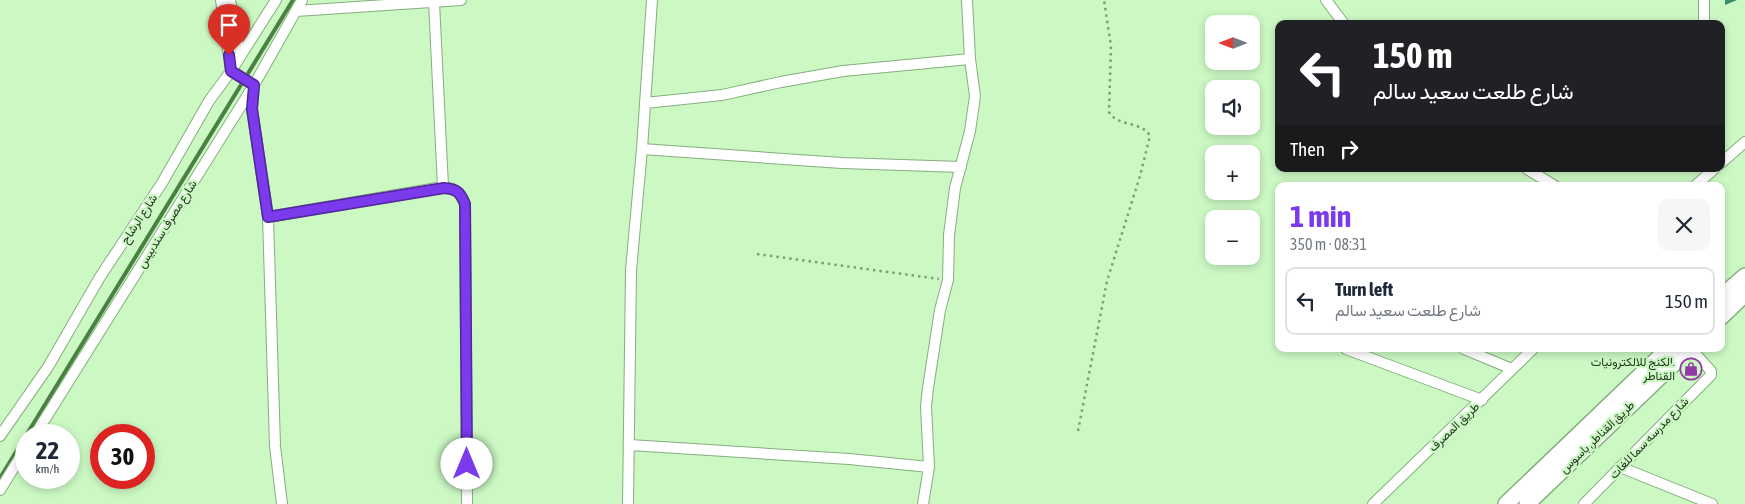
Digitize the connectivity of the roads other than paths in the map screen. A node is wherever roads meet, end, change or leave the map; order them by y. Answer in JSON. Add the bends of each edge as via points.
{"nodes":[{"id":1,"x":221,"y":0,"type":"edge"},
{"id":2,"x":230,"y":0,"type":"edge"},
{"id":3,"x":276,"y":0,"type":"edge"},
{"id":4,"x":302,"y":0,"type":"edge"},
{"id":5,"x":462,"y":0,"type":"edge"},
{"id":6,"x":652,"y":0,"type":"edge"},
{"id":7,"x":967,"y":0,"type":"edge"},
{"id":8,"x":1326,"y":0,"type":"edge"},
{"id":9,"x":1704,"y":0,"type":"edge"},
{"id":10,"x":431,"y":1,"type":"edge"},
{"id":11,"x":296,"y":11,"type":"junction"},
{"id":12,"x":1341,"y":20,"type":"edge"},
{"id":13,"x":1704,"y":20,"type":"edge"},
{"id":14,"x":240,"y":56,"type":"junction"},
{"id":15,"x":970,"y":59,"type":"junction"},
{"id":16,"x":231,"y":71,"type":"junction"},
{"id":17,"x":254,"y":85,"type":"junction"},
{"id":18,"x":645,"y":103,"type":"junction"},
{"id":19,"x":1745,"y":142,"type":"edge"},
{"id":20,"x":642,"y":149,"type":"junction"},
{"id":21,"x":1725,"y":160,"type":"edge"},
{"id":22,"x":961,"y":167,"type":"junction"},
{"id":23,"x":1532,"y":172,"type":"edge"},
{"id":24,"x":1708,"y":172,"type":"edge"},
{"id":25,"x":1548,"y":182,"type":"edge"},
{"id":26,"x":1699,"y":182,"type":"edge"},
{"id":27,"x":444,"y":188,"type":"junction"},
{"id":28,"x":268,"y":217,"type":"junction"},
{"id":29,"x":1745,"y":276,"type":"edge"},
{"id":30,"x":1725,"y":294,"type":"edge"},
{"id":31,"x":1745,"y":294,"type":"edge"},
{"id":32,"x":1725,"y":313,"type":"edge"},
{"id":33,"x":1354,"y":352,"type":"edge"},
{"id":34,"x":1471,"y":352,"type":"edge"},
{"id":35,"x":1530,"y":352,"type":"edge"},
{"id":36,"x":1665,"y":352,"type":"edge"},
{"id":37,"x":1687,"y":352,"type":"edge"},
{"id":38,"x":1693,"y":352,"type":"edge"},
{"id":39,"x":1512,"y":369,"type":"junction"},
{"id":40,"x":1482,"y":400,"type":"junction"},
{"id":41,"x":41,"y":424,"type":"edge"},
{"id":42,"x":0,"y":436,"type":"edge"},
{"id":43,"x":630,"y":445,"type":"junction"},
{"id":44,"x":15,"y":466,"type":"edge"},
{"id":45,"x":929,"y":467,"type":"junction"},
{"id":46,"x":1620,"y":467,"type":"junction"},
{"id":47,"x":0,"y":490,"type":"edge"},
{"id":48,"x":1527,"y":500,"type":"edge"},
{"id":49,"x":282,"y":504,"type":"edge"},
{"id":50,"x":467,"y":504,"type":"edge"},
{"id":51,"x":628,"y":504,"type":"edge"},
{"id":52,"x":922,"y":504,"type":"edge"},
{"id":53,"x":1373,"y":504,"type":"edge"},
{"id":54,"x":1506,"y":504,"type":"edge"},
{"id":55,"x":1584,"y":504,"type":"edge"},
{"id":56,"x":1712,"y":504,"type":"edge"}],
"edges":[{"from":1,"to":16,"type":"street"},
{"from":2,"to":14,"type":"street"},
{"from":3,"to":14,"type":"street","name":"شارع الرشاح"},
{"from":4,"to":11,"type":"street"},
{"from":5,"to":10,"type":"street"},
{"from":6,"to":18,"type":"street"},
{"from":7,"to":15,"type":"street"},
{"from":8,"to":12,"type":"street"},
{"from":9,"to":13,"type":"street"},
{"from":10,"to":11,"type":"street"},
{"from":10,"to":27,"type":"street"},
{"from":11,"to":17,"type":"street","name":"شارع مصرف سندبيس"},
{"from":14,"to":16,"type":"street","name":"شارع الرشاح"},
{"from":15,"to":18,"type":"street","via":[[843,71],[722,95]]},
{"from":15,"to":22,"type":"street","via":[[975,96]]},
{"from":16,"to":17,"type":"street"},
{"from":16,"to":42,"type":"street","name":"شارع الرشاح","via":[[100,276],[48,367]]},
{"from":17,"to":28,"type":"street","via":[[252,109]]},
{"from":17,"to":41,"type":"street","name":"شارع مصرف سندبيس"},
{"from":18,"to":20,"type":"street"},
{"from":19,"to":21,"type":"street"},
{"from":20,"to":22,"type":"street","via":[[842,163]]},
{"from":20,"to":43,"type":"street","via":[[631,270]]},
{"from":22,"to":45,"type":"street","via":[[949,235],[948,280],[940,310],[926,406]]},
{"from":23,"to":25,"type":"street"},
{"from":24,"to":26,"type":"street"},
{"from":27,"to":28,"type":"street"},
{"from":27,"to":50,"type":"street","via":[[460,192],[465,204]]},
{"from":28,"to":49,"type":"street","via":[[274,434]]},
{"from":29,"to":30,"type":"main road"},
{"from":31,"to":32,"type":"main road"},
{"from":33,"to":40,"type":"street"},
{"from":34,"to":39,"type":"street"},
{"from":35,"to":39,"type":"street","name":"طريق المصرف"},
{"from":36,"to":48,"type":"main road","name":"طريق القناطر, باسوس"},
{"from":37,"to":48,"type":"main road","name":"طريق القناطر, باسوس"},
{"from":38,"to":46,"type":"street","name":"شارع مدرسه سما للغات","via":[[1711,371],[1710,375]]},
{"from":39,"to":40,"type":"street","name":"طريق المصرف"},
{"from":40,"to":53,"type":"street","name":"طريق المصرف"},
{"from":43,"to":45,"type":"street"},
{"from":43,"to":51,"type":"street"},
{"from":44,"to":47,"type":"street"},
{"from":45,"to":52,"type":"street"},
{"from":46,"to":55,"type":"street","name":"شارع مدرسه سما للغات"},
{"from":46,"to":56,"type":"street"},
{"from":48,"to":54,"type":"main road","name":"طريق القناطر, باسوس"}]}
